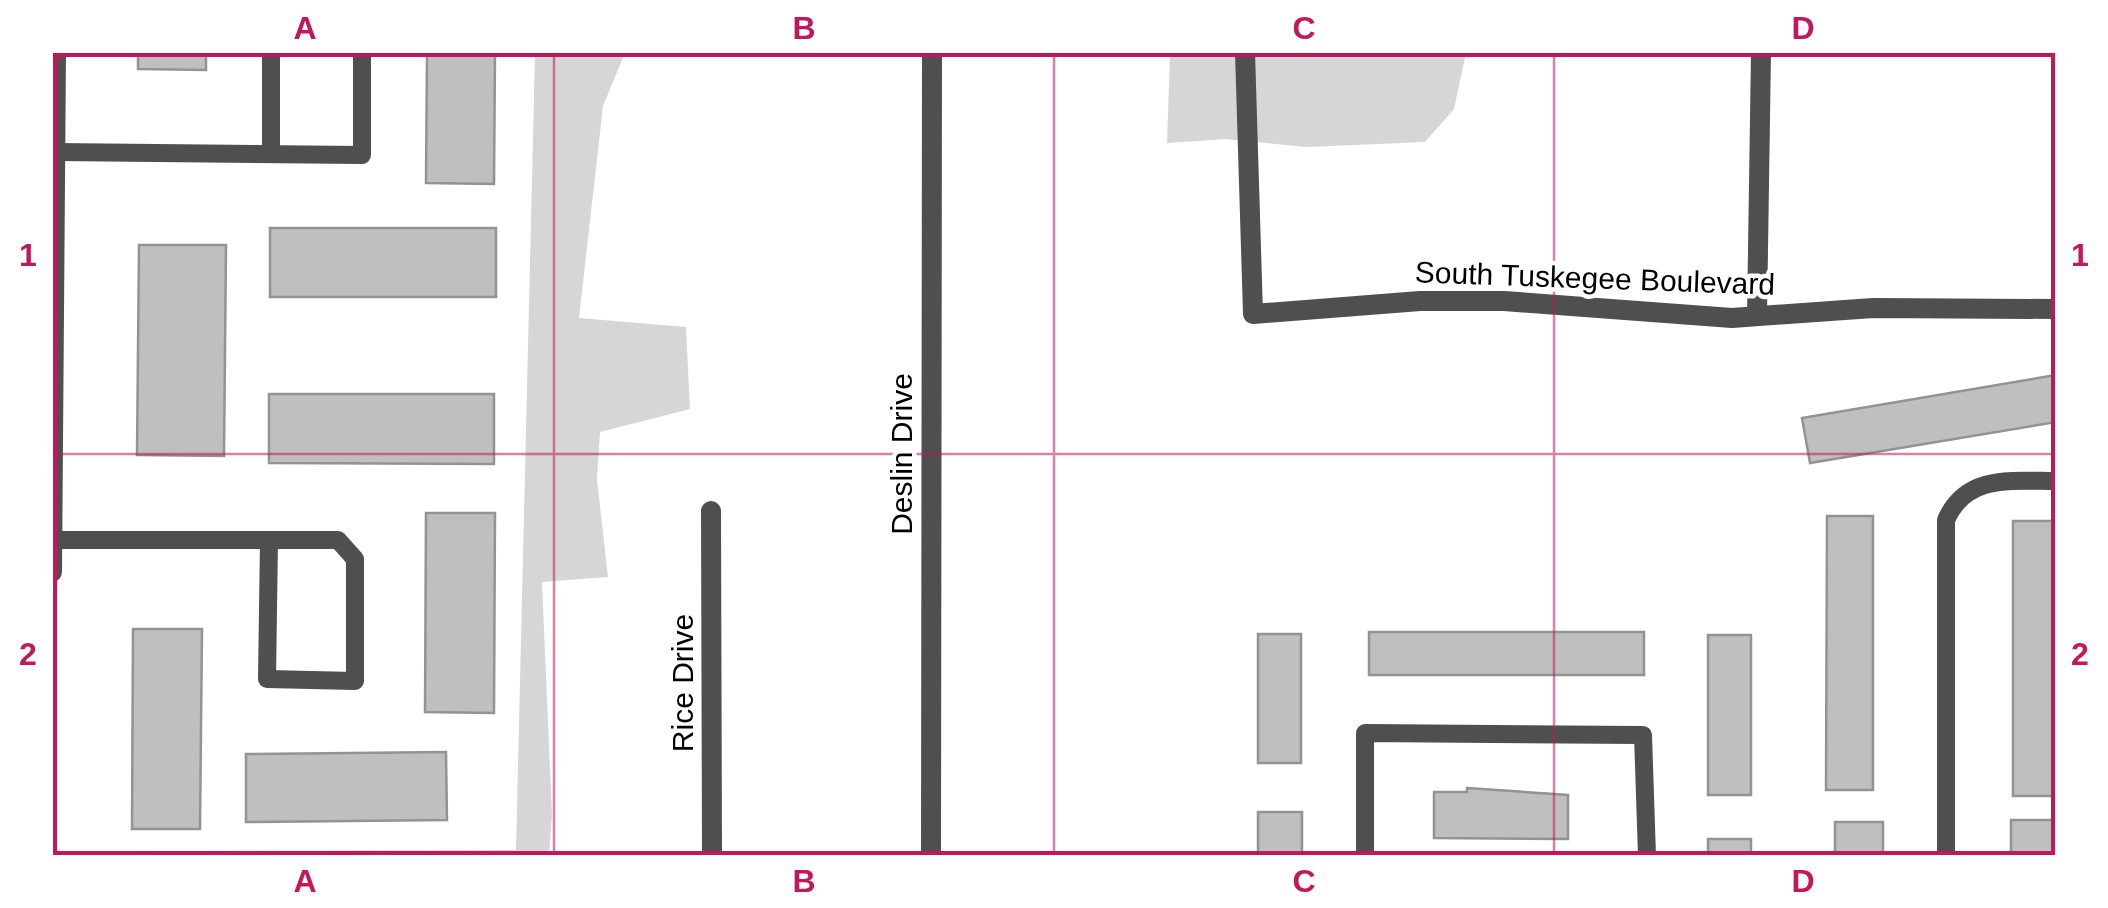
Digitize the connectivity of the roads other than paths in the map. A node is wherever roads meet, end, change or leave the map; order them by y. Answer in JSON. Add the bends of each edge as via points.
{"nodes":[{"id":1,"x":56,"y":52,"type":"edge"},
{"id":2,"x":272,"y":52,"type":"edge"},
{"id":3,"x":362,"y":52,"type":"edge"},
{"id":4,"x":932,"y":52,"type":"edge"},
{"id":5,"x":1244,"y":52,"type":"edge"},
{"id":6,"x":1761,"y":52,"type":"edge"},
{"id":7,"x":271,"y":154,"type":"junction"},
{"id":8,"x":54,"y":162,"type":"edge"},
{"id":9,"x":2056,"y":309,"type":"edge"},
{"id":10,"x":1757,"y":316,"type":"junction"},
{"id":11,"x":2056,"y":481,"type":"edge"},
{"id":12,"x":712,"y":511,"type":"dead end"},
{"id":13,"x":53,"y":540,"type":"edge"},
{"id":14,"x":269,"y":540,"type":"junction"},
{"id":15,"x":52,"y":572,"type":"edge"},
{"id":16,"x":712,"y":856,"type":"edge"},
{"id":17,"x":931,"y":856,"type":"edge"},
{"id":18,"x":1365,"y":856,"type":"edge"},
{"id":19,"x":1647,"y":856,"type":"edge"},
{"id":20,"x":1946,"y":856,"type":"edge"}],
"edges":[{"from":1,"to":8,"type":"street"},
{"from":2,"to":7,"type":"lane"},
{"from":3,"to":7,"type":"lane","via":[[362,155]]},
{"from":4,"to":17,"type":"street","name":"Deslin Drive"},
{"from":5,"to":10,"type":"street","name":"South Tuskegee Boulevard","via":[[1253,314],[1504,301]]},
{"from":6,"to":10,"type":"street"},
{"from":7,"to":8,"type":"lane"},
{"from":8,"to":13,"type":"street"},
{"from":9,"to":10,"type":"street","name":"South Tuskegee Boulevard","via":[[1872,308]]},
{"from":11,"to":20,"type":"lane","via":[[1982,484],[1954,503],[1946,520]]},
{"from":12,"to":16,"type":"street","name":"Rice Drive"},
{"from":13,"to":14,"type":"lane"},
{"from":13,"to":15,"type":"street"},
{"from":14,"to":14,"type":"lane","via":[[338,540],[355,559],[355,681],[267,679]]},
{"from":18,"to":19,"type":"lane","via":[[1365,733],[1644,735]]}]}
